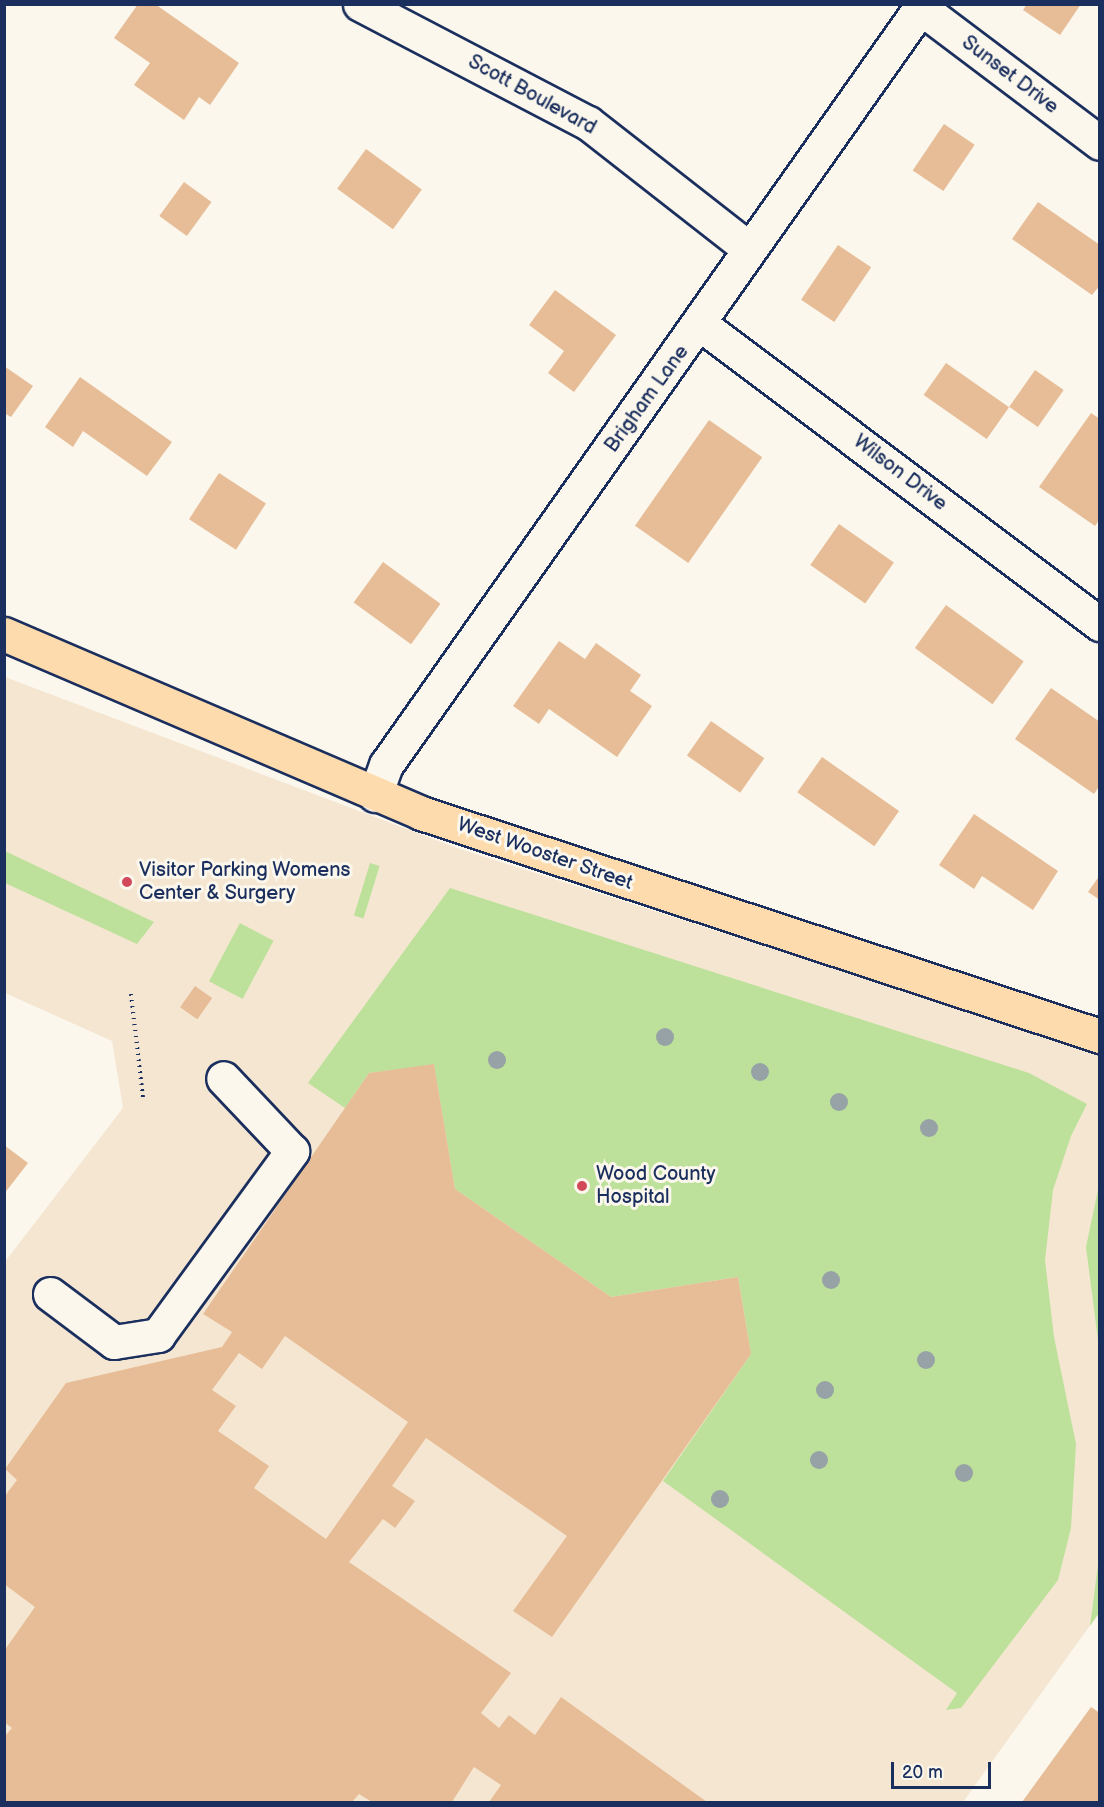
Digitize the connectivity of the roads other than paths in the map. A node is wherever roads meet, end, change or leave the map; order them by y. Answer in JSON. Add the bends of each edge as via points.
{"nodes":[{"id":1,"x":360,"y":4,"type":"edge"},
{"id":2,"x":922,"y":6,"type":"edge"},
{"id":3,"x":1100,"y":143,"type":"edge"},
{"id":4,"x":749,"y":249,"type":"junction"},
{"id":5,"x":700,"y":324,"type":"junction"},
{"id":6,"x":1100,"y":624,"type":"edge"},
{"id":7,"x":4,"y":634,"type":"edge"},
{"id":8,"x":375,"y":795,"type":"junction"},
{"id":9,"x":1100,"y":1036,"type":"edge"},
{"id":10,"x":223,"y":1078,"type":"dead end"},
{"id":11,"x":50,"y":1294,"type":"dead end"}],
"edges":[{"from":1,"to":4,"type":"street","name":"Scott Boulevard","via":[[588,123]]},
{"from":2,"to":3,"type":"street","name":"Sunset Drive"},
{"from":2,"to":4,"type":"street","name":"Brigham Lane"},
{"from":4,"to":5,"type":"street","name":"Brigham Lane"},
{"from":5,"to":6,"type":"street","name":"Wilson Drive"},
{"from":5,"to":8,"type":"street","name":"Brigham Lane","via":[[386,765]]},
{"from":7,"to":8,"type":"main road","name":"West Wooster Street"},
{"from":8,"to":9,"type":"main road","name":"West Wooster Street","via":[[892,971]]},
{"from":10,"to":11,"type":"street","via":[[292,1151],[158,1335],[114,1342]]}]}
